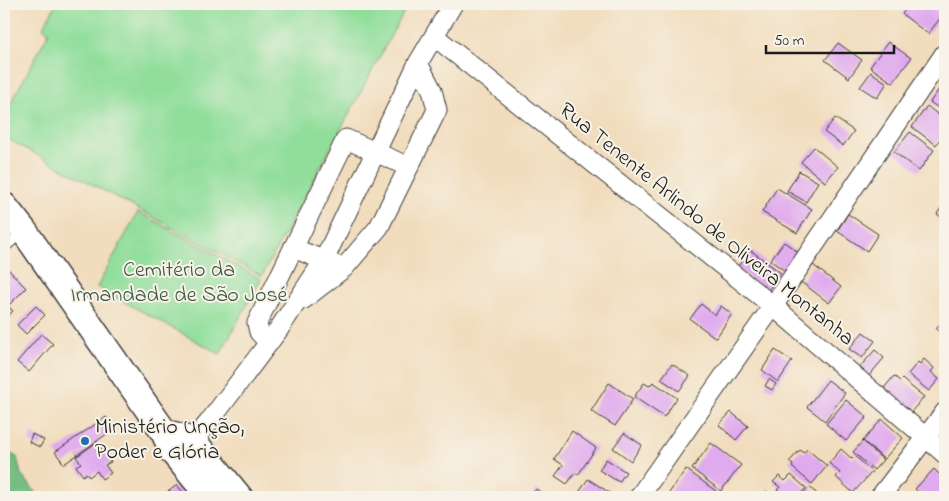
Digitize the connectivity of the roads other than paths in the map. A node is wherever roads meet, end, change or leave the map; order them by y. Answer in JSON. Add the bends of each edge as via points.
{"nodes":[{"id":1,"x":453,"y":4,"type":"edge"},
{"id":2,"x":434,"y":36,"type":"junction"},
{"id":3,"x":945,"y":53,"type":"edge"},
{"id":4,"x":418,"y":63,"type":"junction"},
{"id":5,"x":375,"y":152,"type":"junction"},
{"id":6,"x":409,"y":167,"type":"junction"},
{"id":7,"x":4,"y":206,"type":"edge"},
{"id":8,"x":24,"y":231,"type":"junction"},
{"id":9,"x":4,"y":248,"type":"edge"},
{"id":10,"x":293,"y":248,"type":"junction"},
{"id":11,"x":324,"y":260,"type":"junction"},
{"id":12,"x":344,"y":268,"type":"junction"},
{"id":13,"x":297,"y":304,"type":"junction"},
{"id":14,"x":773,"y":306,"type":"junction"},
{"id":15,"x":269,"y":343,"type":"junction"},
{"id":16,"x":945,"y":412,"type":"edge"},
{"id":17,"x":926,"y":437,"type":"junction"},
{"id":18,"x":177,"y":442,"type":"junction"},
{"id":19,"x":945,"y":454,"type":"edge"},
{"id":20,"x":210,"y":497,"type":"edge"},
{"id":21,"x":239,"y":497,"type":"edge"},
{"id":22,"x":639,"y":497,"type":"edge"},
{"id":23,"x":880,"y":497,"type":"edge"}],
"edges":[{"from":1,"to":2,"type":"street"},
{"from":2,"to":4,"type":"street"},
{"from":2,"to":14,"type":"street","name":"Rua Tenente Arlindo de Oliveira Montanha"},
{"from":3,"to":14,"type":"street"},
{"from":4,"to":5,"type":"street"},
{"from":4,"to":6,"type":"street","via":[[432,90],[436,110]]},
{"from":5,"to":6,"type":"street"},
{"from":5,"to":10,"type":"street","via":[[346,139]]},
{"from":5,"to":11,"type":"street"},
{"from":6,"to":12,"type":"street","via":[[379,227]]},
{"from":7,"to":8,"type":"main road"},
{"from":8,"to":9,"type":"lane"},
{"from":8,"to":18,"type":"main road"},
{"from":10,"to":11,"type":"street"},
{"from":10,"to":15,"type":"street","via":[[257,323],[259,332]]},
{"from":11,"to":12,"type":"street"},
{"from":11,"to":13,"type":"street"},
{"from":12,"to":13,"type":"street"},
{"from":13,"to":15,"type":"street"},
{"from":14,"to":17,"type":"street","name":"Rua Tenente Arlindo de Oliveira Montanha"},
{"from":14,"to":22,"type":"street"},
{"from":15,"to":18,"type":"street"},
{"from":16,"to":17,"type":"street"},
{"from":17,"to":19,"type":"street","name":"Rua Tenente Arlindo de Oliveira Montanha"},
{"from":17,"to":23,"type":"street"},
{"from":18,"to":20,"type":"main road"},
{"from":18,"to":21,"type":"main road"}]}
